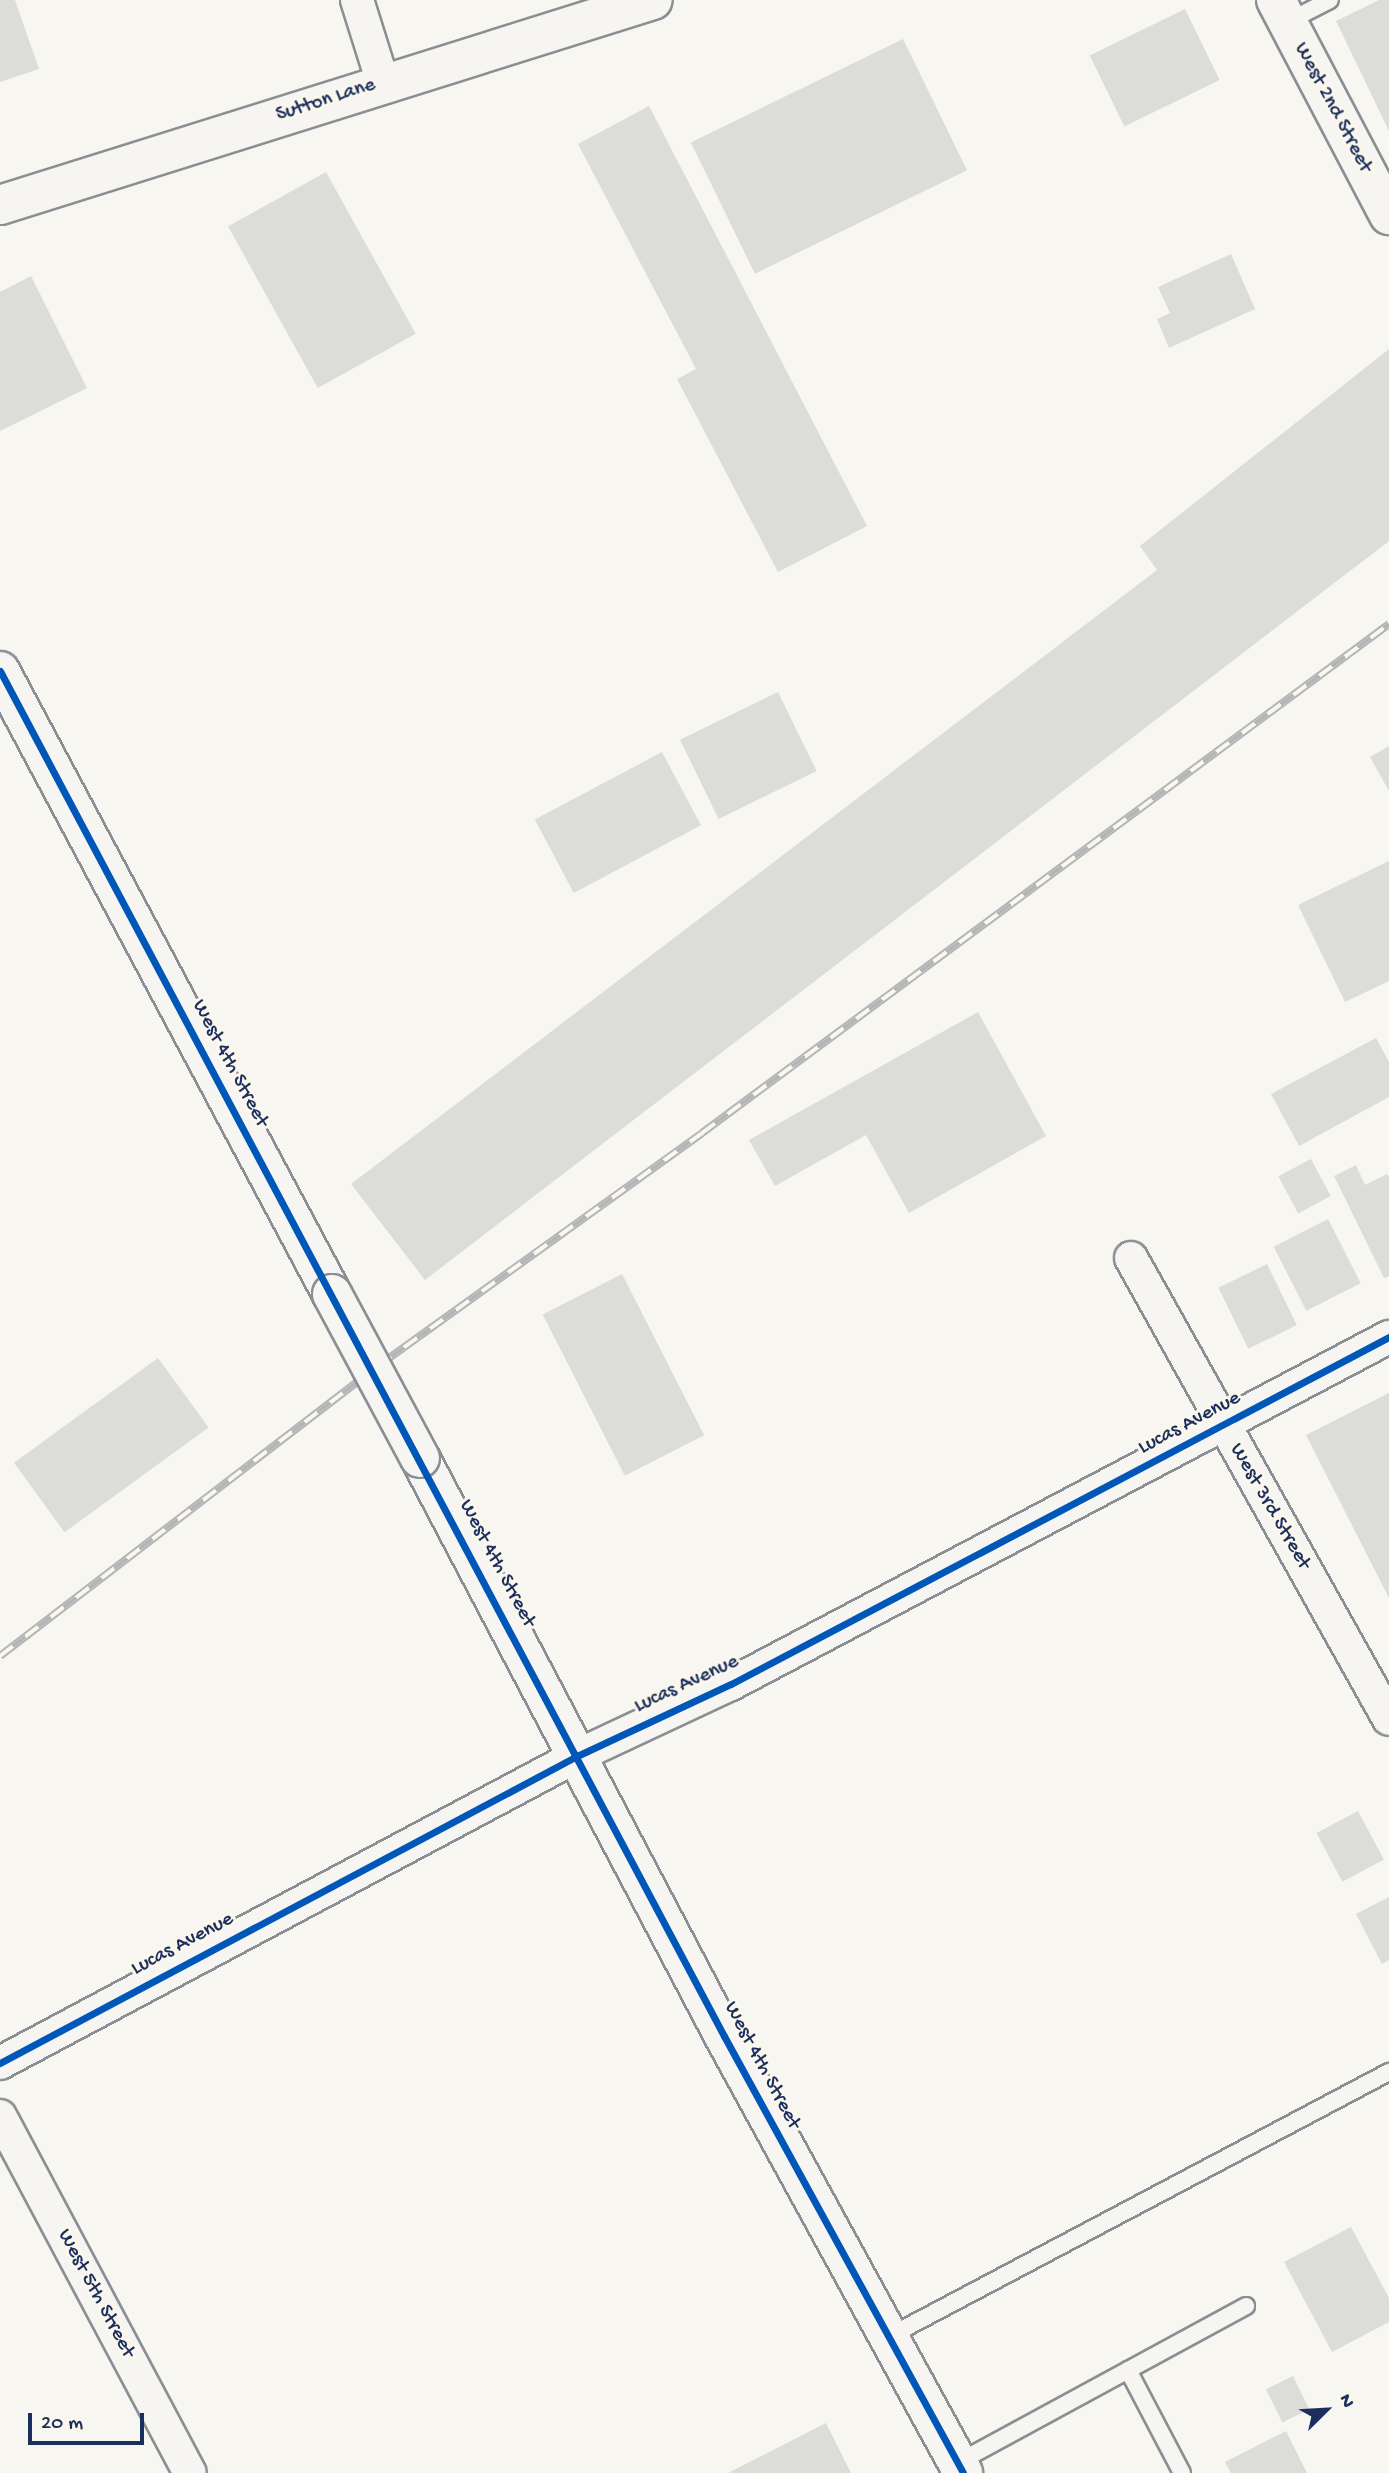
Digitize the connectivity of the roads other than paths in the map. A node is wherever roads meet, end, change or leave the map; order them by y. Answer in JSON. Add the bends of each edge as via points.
{"nodes":[{"id":1,"x":357,"y":0,"type":"edge"},
{"id":2,"x":653,"y":0,"type":"edge"},
{"id":3,"x":1330,"y":0,"type":"edge"},
{"id":4,"x":1282,"y":11,"type":"edge"},
{"id":5,"x":383,"y":83,"type":"junction"},
{"id":6,"x":0,"y":205,"type":"edge"},
{"id":7,"x":1389,"y":215,"type":"edge"},
{"id":8,"x":0,"y":671,"type":"edge"},
{"id":9,"x":1131,"y":1258,"type":"dead end"},
{"id":10,"x":1389,"y":1337,"type":"edge"},
{"id":11,"x":1223,"y":1426,"type":"junction"},
{"id":12,"x":1389,"y":1719,"type":"edge"},
{"id":13,"x":577,"y":1756,"type":"junction"},
{"id":14,"x":0,"y":2063,"type":"edge"},
{"id":15,"x":1389,"y":2072,"type":"edge"},
{"id":16,"x":0,"y":2116,"type":"edge"},
{"id":17,"x":1246,"y":2306,"type":"dead end"},
{"id":18,"x":888,"y":2337,"type":"junction"},
{"id":19,"x":1128,"y":2370,"type":"junction"},
{"id":20,"x":960,"y":2468,"type":"edge"},
{"id":21,"x":183,"y":2471,"type":"edge"},
{"id":22,"x":1182,"y":2473,"type":"edge"}],
"edges":[{"from":1,"to":5,"type":"street"},
{"from":2,"to":5,"type":"main road","name":"Sutton Lane"},
{"from":3,"to":4,"type":"lane"},
{"from":4,"to":7,"type":"main road","name":"West 2nd Street"},
{"from":5,"to":6,"type":"main road","name":"Sutton Lane"},
{"from":8,"to":13,"type":"main road","name":"West 4th Street","bridge":true},
{"from":9,"to":11,"type":"street","name":"West 3rd Street"},
{"from":10,"to":11,"type":"street","name":"Lucas Avenue"},
{"from":11,"to":12,"type":"street","name":"West 3rd Street"},
{"from":11,"to":13,"type":"street","name":"Lucas Avenue","via":[[731,1684]]},
{"from":13,"to":14,"type":"street","name":"Lucas Avenue"},
{"from":13,"to":18,"type":"main road","name":"West 4th Street"},
{"from":15,"to":18,"type":"lane"},
{"from":16,"to":21,"type":"street","name":"West 5th Street"},
{"from":17,"to":19,"type":"lane"},
{"from":18,"to":20,"type":"main road","name":"West 4th Street"},
{"from":19,"to":20,"type":"lane"},
{"from":19,"to":22,"type":"lane"}]}
